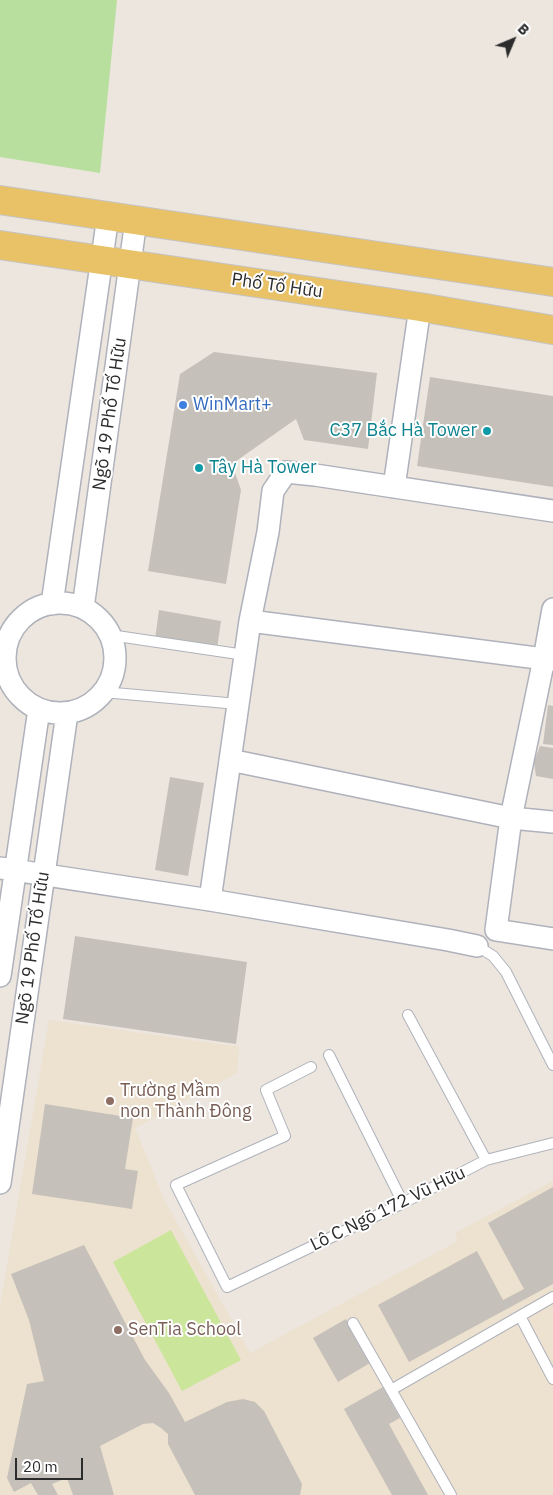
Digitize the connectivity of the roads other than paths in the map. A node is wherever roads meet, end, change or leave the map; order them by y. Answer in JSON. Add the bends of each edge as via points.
{"nodes":[{"id":1,"x":0,"y":200,"type":"edge"},
{"id":2,"x":108,"y":216,"type":"junction"},
{"id":3,"x":136,"y":220,"type":"junction"},
{"id":4,"x":0,"y":245,"type":"edge"},
{"id":5,"x":102,"y":260,"type":"junction"},
{"id":6,"x":130,"y":264,"type":"junction"},
{"id":7,"x":553,"y":282,"type":"edge"},
{"id":8,"x":420,"y":307,"type":"junction"},
{"id":9,"x":553,"y":330,"type":"edge"},
{"id":10,"x":394,"y":487,"type":"junction"},
{"id":11,"x":553,"y":511,"type":"edge"},
{"id":12,"x":52,"y":604,"type":"junction"},
{"id":13,"x":83,"y":608,"type":"junction"},
{"id":14,"x":553,"y":609,"type":"edge"},
{"id":15,"x":250,"y":621,"type":"junction"},
{"id":16,"x":110,"y":635,"type":"junction"},
{"id":17,"x":245,"y":655,"type":"junction"},
{"id":18,"x":549,"y":659,"type":"edge"},
{"id":19,"x":104,"y":692,"type":"junction"},
{"id":20,"x":238,"y":704,"type":"junction"},
{"id":21,"x":39,"y":709,"type":"junction"},
{"id":22,"x":66,"y":713,"type":"junction"},
{"id":23,"x":230,"y":760,"type":"junction"},
{"id":24,"x":511,"y":818,"type":"junction"},
{"id":25,"x":553,"y":822,"type":"edge"},
{"id":26,"x":8,"y":869,"type":"edge"},
{"id":27,"x":44,"y":873,"type":"junction"},
{"id":28,"x":210,"y":900,"type":"junction"},
{"id":29,"x":553,"y":939,"type":"edge"},
{"id":30,"x":477,"y":946,"type":"joint"},
{"id":31,"x":0,"y":976,"type":"edge"},
{"id":32,"x":408,"y":1015,"type":"dead end"},
{"id":33,"x":329,"y":1055,"type":"dead end"},
{"id":34,"x":553,"y":1065,"type":"edge"},
{"id":35,"x":311,"y":1067,"type":"dead end"},
{"id":36,"x":553,"y":1143,"type":"edge"},
{"id":37,"x":486,"y":1160,"type":"junction"},
{"id":38,"x":0,"y":1183,"type":"edge"},
{"id":39,"x":403,"y":1203,"type":"junction"},
{"id":40,"x":553,"y":1297,"type":"edge"},
{"id":41,"x":520,"y":1316,"type":"junction"},
{"id":42,"x":353,"y":1322,"type":"dead end"},
{"id":43,"x":553,"y":1379,"type":"edge"},
{"id":44,"x":391,"y":1390,"type":"junction"},
{"id":45,"x":451,"y":1495,"type":"edge"}],
"edges":[{"from":1,"to":2,"type":"main road"},
{"from":2,"to":3,"type":"main road"},
{"from":2,"to":5,"type":"street","name":"Ngõ 19 Phố Tố Hữu"},
{"from":3,"to":6,"type":"street","name":"Ngõ 19 Phố Tố Hữu"},
{"from":3,"to":7,"type":"main road"},
{"from":4,"to":5,"type":"main road","name":"Phố Tố Hữu"},
{"from":5,"to":6,"type":"main road","name":"Phố Tố Hữu"},
{"from":5,"to":12,"type":"street","name":"Ngõ 19 Phố Tố Hữu"},
{"from":6,"to":8,"type":"main road","name":"Phố Tố Hữu"},
{"from":6,"to":13,"type":"street","name":"Ngõ 19 Phố Tố Hữu"},
{"from":8,"to":9,"type":"main road","name":"Phố Tố Hữu"},
{"from":8,"to":10,"type":"street"},
{"from":10,"to":11,"type":"street"},
{"from":10,"to":15,"type":"street","via":[[286,472],[273,491]]},
{"from":12,"to":13,"type":"street"},
{"from":12,"to":21,"type":"street","via":[[35,609],[21,620],[10,634],[6,651],[6,669],[13,686]]},
{"from":13,"to":16,"type":"street","via":[[99,619]]},
{"from":14,"to":18,"type":"street"},
{"from":15,"to":17,"type":"street"},
{"from":15,"to":18,"type":"street"},
{"from":16,"to":17,"type":"lane"},
{"from":16,"to":19,"type":"street","via":[[115,664]]},
{"from":17,"to":20,"type":"street"},
{"from":18,"to":24,"type":"street"},
{"from":19,"to":20,"type":"lane"},
{"from":19,"to":22,"type":"street","via":[[93,702]]},
{"from":20,"to":23,"type":"street"},
{"from":21,"to":22,"type":"street"},
{"from":21,"to":26,"type":"street","name":"Ngõ 19 Phố Tố Hữu"},
{"from":22,"to":27,"type":"street","name":"Ngõ 19 Phố Tố Hữu"},
{"from":23,"to":24,"type":"street"},
{"from":23,"to":28,"type":"street"},
{"from":24,"to":25,"type":"street"},
{"from":24,"to":29,"type":"street","via":[[496,930]]},
{"from":26,"to":27,"type":"street"},
{"from":26,"to":31,"type":"street","name":"Ngõ 19 Phố Tố Hữu"},
{"from":27,"to":28,"type":"street"},
{"from":27,"to":38,"type":"street","name":"Ngõ 19 Phố Tố Hữu"},
{"from":28,"to":30,"type":"street"},
{"from":30,"to":34,"type":"lane","via":[[493,956],[506,972]]},
{"from":32,"to":37,"type":"lane"},
{"from":33,"to":39,"type":"lane"},
{"from":35,"to":39,"type":"lane","name":"Lô C Ngõ 172 Vũ Hữu","via":[[266,1090],[285,1136],[176,1185],[227,1287]]},
{"from":36,"to":37,"type":"lane","name":"Lô C Ngõ 172 Vũ Hữu"},
{"from":37,"to":39,"type":"lane","name":"Lô C Ngõ 172 Vũ Hữu"},
{"from":40,"to":41,"type":"lane"},
{"from":41,"to":43,"type":"lane"},
{"from":41,"to":44,"type":"lane"},
{"from":42,"to":44,"type":"lane"},
{"from":44,"to":45,"type":"lane"}]}
